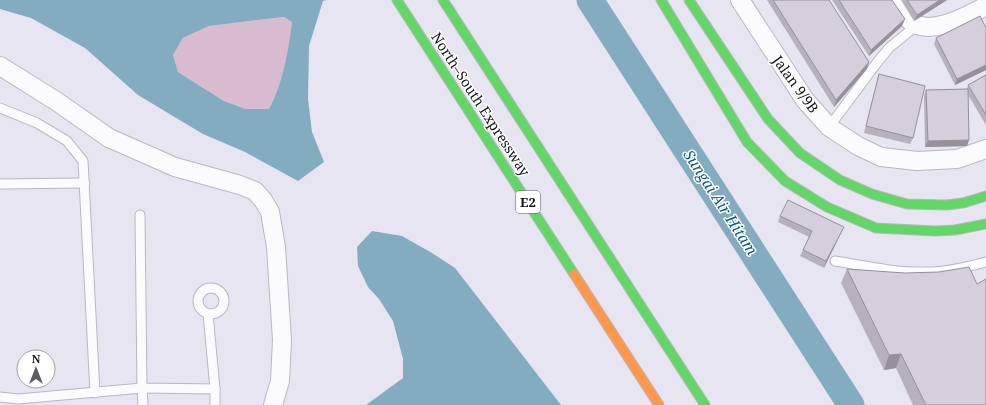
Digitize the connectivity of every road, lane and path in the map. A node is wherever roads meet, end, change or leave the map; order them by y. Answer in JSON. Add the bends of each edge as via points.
{"nodes":[{"id":1,"x":396,"y":0,"type":"edge"},
{"id":2,"x":443,"y":0,"type":"edge"},
{"id":3,"x":661,"y":0,"type":"edge"},
{"id":4,"x":689,"y":0,"type":"edge"},
{"id":5,"x":740,"y":0,"type":"edge"},
{"id":6,"x":896,"y":0,"type":"edge"},
{"id":7,"x":985,"y":5,"type":"edge"},
{"id":8,"x":917,"y":25,"type":"junction"},
{"id":9,"x":0,"y":66,"type":"edge"},
{"id":10,"x":0,"y":108,"type":"edge"},
{"id":11,"x":829,"y":127,"type":"junction"},
{"id":12,"x":986,"y":149,"type":"edge"},
{"id":13,"x":0,"y":184,"type":"edge"},
{"id":14,"x":85,"y":184,"type":"junction"},
{"id":15,"x":986,"y":196,"type":"edge"},
{"id":16,"x":140,"y":215,"type":"dead end"},
{"id":17,"x":986,"y":224,"type":"edge"},
{"id":18,"x":835,"y":261,"type":"dead end"},
{"id":19,"x":986,"y":262,"type":"edge"},
{"id":20,"x":208,"y":314,"type":"dead end"},
{"id":21,"x":142,"y":388,"type":"junction"},
{"id":22,"x":215,"y":388,"type":"junction"},
{"id":23,"x":95,"y":393,"type":"junction"},
{"id":24,"x":0,"y":397,"type":"edge"},
{"id":25,"x":143,"y":405,"type":"edge"},
{"id":26,"x":215,"y":405,"type":"edge"},
{"id":27,"x":273,"y":405,"type":"edge"},
{"id":28,"x":659,"y":405,"type":"edge"},
{"id":29,"x":705,"y":405,"type":"edge"}],
"edges":[{"from":1,"to":28,"type":"main road","name":"North–South Expressway","number":"E2"},
{"from":2,"to":29,"type":"main road","name":"North–South Expressway"},
{"from":3,"to":17,"type":"main road","via":[[747,142],[785,181],[827,208],[876,228],[935,231]]},
{"from":4,"to":15,"type":"main road","via":[[768,119],[800,153],[840,180],[872,194],[907,204],[963,204]]},
{"from":5,"to":11,"type":"street","name":"Jalan 9/9B","via":[[805,100]]},
{"from":6,"to":8,"type":"street","via":[[908,19]]},
{"from":7,"to":8,"type":"street","via":[[944,25]]},
{"from":8,"to":11,"type":"lane","via":[[890,47]]},
{"from":9,"to":27,"type":"street","via":[[109,138],[175,167],[240,185],[255,192],[263,200],[270,212],[276,247],[282,340],[280,381]]},
{"from":10,"to":14,"type":"lane","via":[[37,123],[67,141],[83,161]]},
{"from":11,"to":12,"type":"street","name":"Jalan 9/9B","via":[[881,157],[917,162],[957,160]]},
{"from":13,"to":14,"type":"lane"},
{"from":14,"to":23,"type":"lane"},
{"from":16,"to":21,"type":"lane"},
{"from":18,"to":19,"type":"lane","via":[[886,269],[929,272]]},
{"from":20,"to":22,"type":"lane"},
{"from":21,"to":22,"type":"lane"},
{"from":21,"to":23,"type":"lane"},
{"from":21,"to":25,"type":"lane"},
{"from":22,"to":26,"type":"lane"},
{"from":23,"to":24,"type":"lane"}]}
